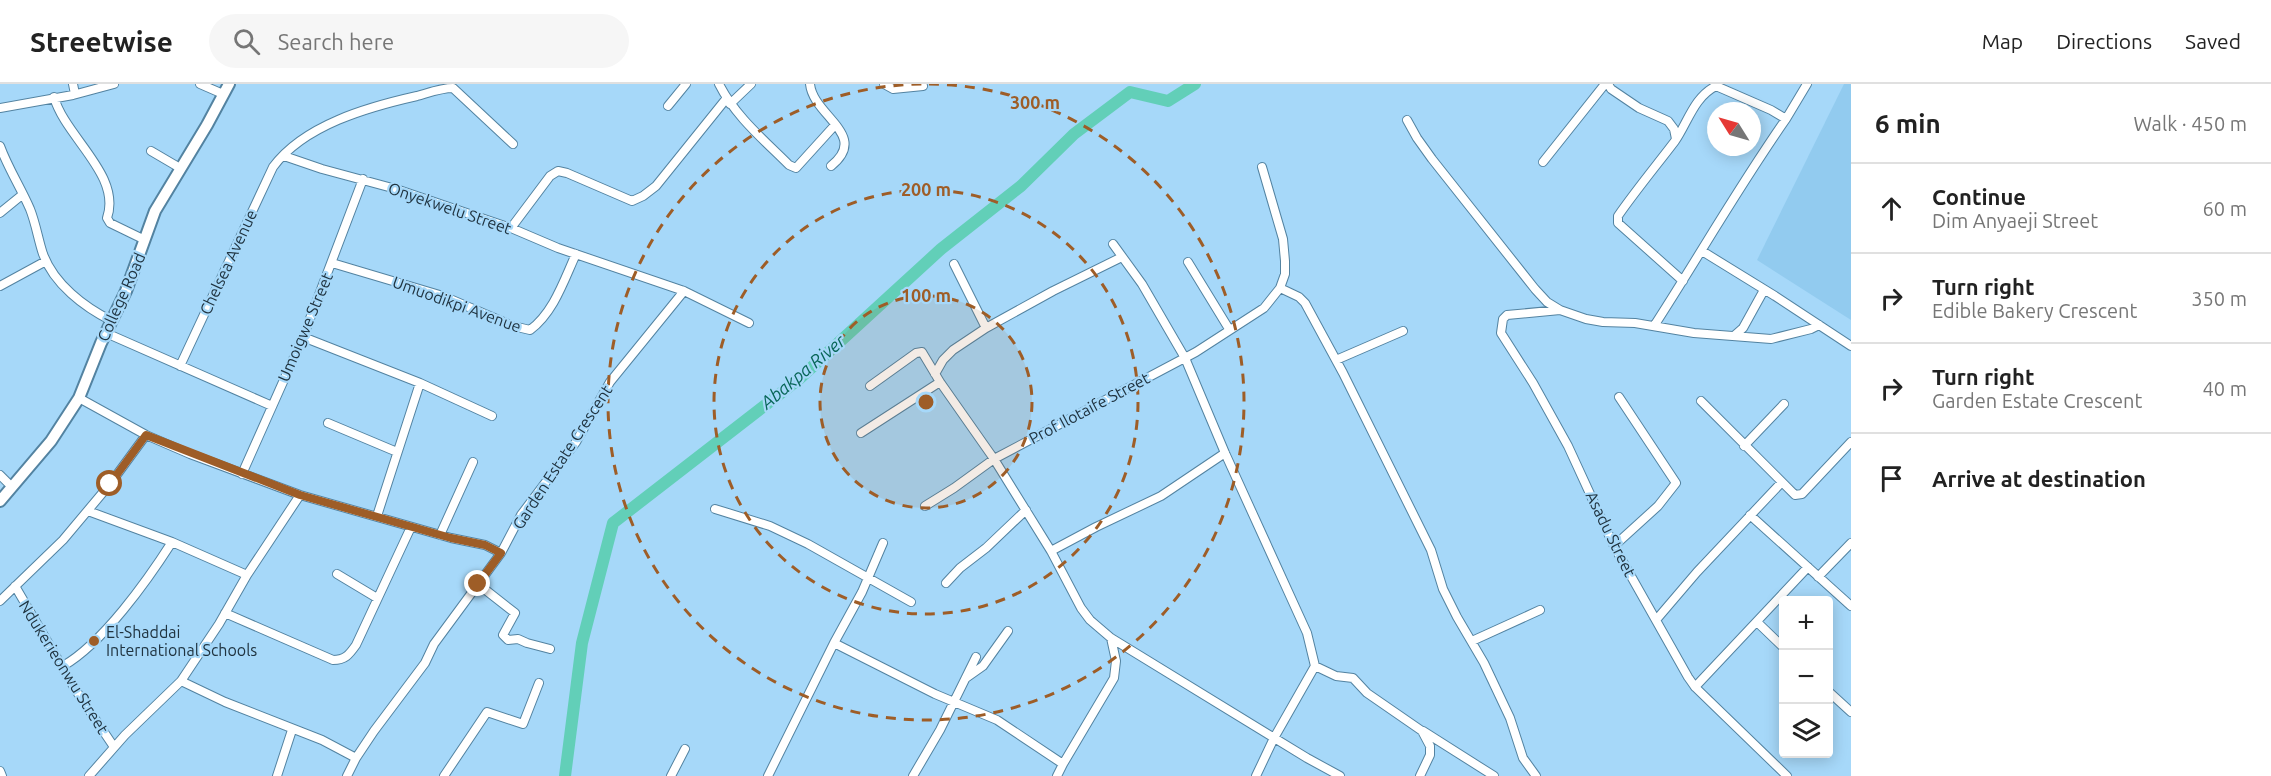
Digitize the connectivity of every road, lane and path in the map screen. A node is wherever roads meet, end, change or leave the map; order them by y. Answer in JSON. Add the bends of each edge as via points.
{"nodes":[{"id":1,"x":74,"y":84,"type":"edge"},
{"id":2,"x":114,"y":84,"type":"edge"},
{"id":3,"x":200,"y":84,"type":"edge"},
{"id":4,"x":686,"y":84,"type":"edge"},
{"id":5,"x":719,"y":84,"type":"edge"},
{"id":6,"x":751,"y":84,"type":"edge"},
{"id":7,"x":810,"y":84,"type":"edge"},
{"id":8,"x":884,"y":84,"type":"edge"},
{"id":9,"x":1606,"y":84,"type":"edge"},
{"id":10,"x":1806,"y":84,"type":"edge"},
{"id":11,"x":453,"y":86,"type":"edge"},
{"id":12,"x":923,"y":86,"type":"dead end"},
{"id":13,"x":226,"y":89,"type":"edge"},
{"id":14,"x":75,"y":94,"type":"junction"},
{"id":15,"x":54,"y":98,"type":"junction"},
{"id":16,"x":728,"y":102,"type":"junction"},
{"id":17,"x":668,"y":106,"type":"dead end"},
{"id":18,"x":0,"y":108,"type":"edge"},
{"id":19,"x":1688,"y":118,"type":"junction"},
{"id":20,"x":1786,"y":119,"type":"junction"},
{"id":21,"x":1407,"y":120,"type":"dead end"},
{"id":22,"x":1668,"y":121,"type":"junction"},
{"id":23,"x":835,"y":125,"type":"junction"},
{"id":24,"x":1676,"y":139,"type":"junction"},
{"id":25,"x":513,"y":144,"type":"dead end"},
{"id":26,"x":0,"y":146,"type":"edge"},
{"id":27,"x":151,"y":151,"type":"dead end"},
{"id":28,"x":281,"y":158,"type":"junction"},
{"id":29,"x":1543,"y":162,"type":"dead end"},
{"id":30,"x":831,"y":166,"type":"dead end"},
{"id":31,"x":1262,"y":167,"type":"dead end"},
{"id":32,"x":180,"y":168,"type":"junction"},
{"id":33,"x":363,"y":179,"type":"junction"},
{"id":34,"x":22,"y":195,"type":"junction"},
{"id":35,"x":0,"y":213,"type":"edge"},
{"id":36,"x":511,"y":228,"type":"junction"},
{"id":37,"x":145,"y":240,"type":"junction"},
{"id":38,"x":1113,"y":244,"type":"dead end"},
{"id":39,"x":1702,"y":251,"type":"junction"},
{"id":40,"x":576,"y":254,"type":"junction"},
{"id":41,"x":1122,"y":257,"type":"junction"},
{"id":42,"x":46,"y":261,"type":"junction"},
{"id":43,"x":332,"y":262,"type":"junction"},
{"id":44,"x":1188,"y":262,"type":"dead end"},
{"id":45,"x":954,"y":264,"type":"dead end"},
{"id":46,"x":1683,"y":281,"type":"junction"},
{"id":47,"x":0,"y":286,"type":"edge"},
{"id":48,"x":1280,"y":288,"type":"junction"},
{"id":49,"x":1764,"y":290,"type":"junction"},
{"id":50,"x":684,"y":291,"type":"junction"},
{"id":51,"x":1560,"y":310,"type":"junction"},
{"id":52,"x":112,"y":321,"type":"junction"},
{"id":53,"x":749,"y":323,"type":"dead end"},
{"id":54,"x":1819,"y":325,"type":"junction"},
{"id":55,"x":1654,"y":326,"type":"junction"},
{"id":56,"x":986,"y":328,"type":"junction"},
{"id":57,"x":1229,"y":329,"type":"junction"},
{"id":58,"x":1403,"y":331,"type":"dead end"},
{"id":59,"x":106,"y":333,"type":"junction"},
{"id":60,"x":1736,"y":335,"type":"junction"},
{"id":61,"x":303,"y":337,"type":"junction"},
{"id":62,"x":1851,"y":346,"type":"edge"},
{"id":63,"x":1185,"y":358,"type":"junction"},
{"id":64,"x":1336,"y":360,"type":"junction"},
{"id":65,"x":180,"y":366,"type":"junction"},
{"id":66,"x":935,"y":374,"type":"junction"},
{"id":67,"x":940,"y":382,"type":"junction"},
{"id":68,"x":420,"y":383,"type":"junction"},
{"id":69,"x":870,"y":386,"type":"dead end"},
{"id":70,"x":1619,"y":397,"type":"dead end"},
{"id":71,"x":79,"y":398,"type":"junction"},
{"id":72,"x":1701,"y":401,"type":"dead end"},
{"id":73,"x":1784,"y":404,"type":"dead end"},
{"id":74,"x":272,"y":406,"type":"junction"},
{"id":75,"x":492,"y":416,"type":"dead end"},
{"id":76,"x":328,"y":423,"type":"dead end"},
{"id":77,"x":861,"y":433,"type":"dead end"},
{"id":78,"x":146,"y":435,"type":"junction"},
{"id":79,"x":1851,"y":442,"type":"edge"},
{"id":80,"x":1744,"y":446,"type":"junction"},
{"id":81,"x":396,"y":452,"type":"junction"},
{"id":82,"x":1225,"y":453,"type":"junction"},
{"id":83,"x":994,"y":459,"type":"junction"},
{"id":84,"x":473,"y":462,"type":"dead end"},
{"id":85,"x":242,"y":474,"type":"junction"},
{"id":86,"x":0,"y":475,"type":"edge"},
{"id":87,"x":1781,"y":483,"type":"junction"},
{"id":88,"x":12,"y":487,"type":"junction"},
{"id":89,"x":300,"y":495,"type":"junction"},
{"id":90,"x":0,"y":501,"type":"edge"},
{"id":91,"x":925,"y":506,"type":"dead end"},
{"id":92,"x":715,"y":509,"type":"dead end"},
{"id":93,"x":1026,"y":510,"type":"junction"},
{"id":94,"x":88,"y":511,"type":"junction"},
{"id":95,"x":1750,"y":515,"type":"junction"},
{"id":96,"x":377,"y":516,"type":"junction"},
{"id":97,"x":411,"y":527,"type":"junction"},
{"id":98,"x":440,"y":535,"type":"junction"},
{"id":99,"x":172,"y":542,"type":"junction"},
{"id":100,"x":883,"y":543,"type":"dead end"},
{"id":101,"x":1851,"y":543,"type":"edge"},
{"id":102,"x":1614,"y":546,"type":"junction"},
{"id":103,"x":1052,"y":551,"type":"junction"},
{"id":104,"x":501,"y":553,"type":"junction"},
{"id":105,"x":1808,"y":567,"type":"junction"},
{"id":106,"x":337,"y":574,"type":"dead end"},
{"id":107,"x":247,"y":575,"type":"junction"},
{"id":108,"x":1818,"y":577,"type":"junction"},
{"id":109,"x":867,"y":579,"type":"junction"},
{"id":110,"x":478,"y":584,"type":"junction"},
{"id":111,"x":946,"y":584,"type":"dead end"},
{"id":112,"x":15,"y":586,"type":"junction"},
{"id":113,"x":377,"y":598,"type":"junction"},
{"id":114,"x":0,"y":601,"type":"edge"},
{"id":115,"x":911,"y":602,"type":"dead end"},
{"id":116,"x":1851,"y":606,"type":"edge"},
{"id":117,"x":1540,"y":610,"type":"dead end"},
{"id":118,"x":225,"y":614,"type":"junction"},
{"id":119,"x":1656,"y":620,"type":"junction"},
{"id":120,"x":1757,"y":622,"type":"junction"},
{"id":121,"x":1008,"y":631,"type":"dead end"},
{"id":122,"x":1111,"y":638,"type":"junction"},
{"id":123,"x":1472,"y":641,"type":"junction"},
{"id":124,"x":834,"y":642,"type":"junction"},
{"id":125,"x":1779,"y":643,"type":"edge"},
{"id":126,"x":550,"y":649,"type":"dead end"},
{"id":127,"x":976,"y":657,"type":"dead end"},
{"id":128,"x":63,"y":666,"type":"junction"},
{"id":129,"x":1312,"y":670,"type":"junction"},
{"id":130,"x":965,"y":679,"type":"junction"},
{"id":131,"x":181,"y":681,"type":"junction"},
{"id":132,"x":539,"y":683,"type":"dead end"},
{"id":133,"x":1695,"y":687,"type":"junction"},
{"id":134,"x":1833,"y":696,"type":"edge"},
{"id":135,"x":954,"y":702,"type":"junction"},
{"id":136,"x":1851,"y":712,"type":"edge"},
{"id":137,"x":292,"y":730,"type":"junction"},
{"id":138,"x":1422,"y":731,"type":"junction"},
{"id":139,"x":1274,"y":738,"type":"junction"},
{"id":140,"x":114,"y":747,"type":"junction"},
{"id":141,"x":685,"y":749,"type":"dead end"},
{"id":142,"x":356,"y":758,"type":"junction"},
{"id":143,"x":1063,"y":764,"type":"junction"},
{"id":144,"x":0,"y":771,"type":"edge"},
{"id":145,"x":2,"y":776,"type":"edge"},
{"id":146,"x":90,"y":776,"type":"edge"},
{"id":147,"x":277,"y":776,"type":"edge"},
{"id":148,"x":347,"y":776,"type":"edge"},
{"id":149,"x":444,"y":776,"type":"edge"},
{"id":150,"x":671,"y":776,"type":"edge"},
{"id":151,"x":768,"y":776,"type":"edge"},
{"id":152,"x":913,"y":776,"type":"edge"},
{"id":153,"x":1057,"y":776,"type":"edge"},
{"id":154,"x":1256,"y":776,"type":"edge"},
{"id":155,"x":1340,"y":776,"type":"edge"},
{"id":156,"x":1420,"y":776,"type":"edge"},
{"id":157,"x":1494,"y":776,"type":"edge"},
{"id":158,"x":1536,"y":776,"type":"edge"},
{"id":159,"x":1787,"y":776,"type":"edge"}],
"edges":[{"from":1,"to":14,"type":"street"},
{"from":2,"to":14,"type":"street"},
{"from":3,"to":13,"type":"street"},
{"from":4,"to":17,"type":"street"},
{"from":5,"to":16,"type":"street"},
{"from":6,"to":16,"type":"street"},
{"from":7,"to":23,"type":"street","via":[[811,92]]},
{"from":8,"to":12,"type":"street","via":[[893,88]]},
{"from":9,"to":22,"type":"street","via":[[1638,108]]},
{"from":9,"to":29,"type":"street"},
{"from":10,"to":20,"type":"street"},
{"from":11,"to":25,"type":"street"},
{"from":11,"to":28,"type":"street","via":[[341,118],[322,127]]},
{"from":13,"to":32,"type":"main road","name":"College Road"},
{"from":14,"to":15,"type":"street"},
{"from":15,"to":18,"type":"street"},
{"from":15,"to":37,"type":"street","via":[[63,119],[105,181],[111,206],[107,218],[110,223]]},
{"from":16,"to":23,"type":"street","via":[[769,146],[796,168]]},
{"from":16,"to":36,"type":"street","via":[[643,196],[632,201],[558,171]]},
{"from":19,"to":20,"type":"street","via":[[1707,90],[1716,86]]},
{"from":19,"to":22,"type":"street"},
{"from":19,"to":24,"type":"street"},
{"from":20,"to":39,"type":"street"},
{"from":21,"to":51,"type":"street","via":[[1432,159],[1535,289]]},
{"from":22,"to":24,"type":"street"},
{"from":23,"to":30,"type":"street","via":[[846,148]]},
{"from":24,"to":46,"type":"street","via":[[1618,216],[1618,223]]},
{"from":26,"to":34,"type":"street"},
{"from":27,"to":32,"type":"street"},
{"from":28,"to":33,"type":"street","name":"Onyekwelu Street"},
{"from":28,"to":65,"type":"street","name":"Chelsea Avenue","via":[[268,177]]},
{"from":31,"to":48,"type":"street","via":[[1283,239],[1285,274]]},
{"from":32,"to":37,"type":"main road","name":"College Road","via":[[155,211]]},
{"from":33,"to":36,"type":"street","name":"Onyekwelu Street"},
{"from":33,"to":43,"type":"street","name":"Umoigwe Street"},
{"from":34,"to":35,"type":"street"},
{"from":34,"to":42,"type":"street","via":[[33,216]]},
{"from":36,"to":40,"type":"street","name":"Onyekwelu Street"},
{"from":37,"to":52,"type":"main road","name":"College Road"},
{"from":38,"to":41,"type":"street"},
{"from":39,"to":46,"type":"street"},
{"from":39,"to":49,"type":"street"},
{"from":40,"to":43,"type":"street","name":"Umuodikpi Avenue","via":[[559,293],[541,322],[530,330],[443,296]]},
{"from":40,"to":50,"type":"street","name":"Onyekwelu Street"},
{"from":41,"to":56,"type":"street"},
{"from":41,"to":63,"type":"street"},
{"from":42,"to":47,"type":"street"},
{"from":42,"to":52,"type":"street","via":[[68,290]]},
{"from":43,"to":61,"type":"street","name":"Umoigwe Street"},
{"from":44,"to":57,"type":"street"},
{"from":45,"to":56,"type":"street"},
{"from":46,"to":55,"type":"street"},
{"from":48,"to":57,"type":"street","name":"Prof Ilotaife Street","via":[[1264,308]]},
{"from":48,"to":64,"type":"street","via":[[1305,303]]},
{"from":49,"to":54,"type":"street"},
{"from":49,"to":60,"type":"street"},
{"from":50,"to":53,"type":"street","name":"Onyekwelu Street"},
{"from":50,"to":104,"type":"street","name":"Garden Estate Crescent","via":[[610,382],[576,442],[521,515]]},
{"from":51,"to":55,"type":"street","via":[[1586,319]]},
{"from":51,"to":102,"type":"street","name":"Asadu Street","via":[[1507,315],[1501,333],[1568,447]]},
{"from":52,"to":59,"type":"main road","name":"College Road"},
{"from":54,"to":60,"type":"street","via":[[1777,339]]},
{"from":54,"to":62,"type":"street"},
{"from":55,"to":60,"type":"street"},
{"from":56,"to":66,"type":"street","via":[[952,350]]},
{"from":57,"to":63,"type":"street","name":"Prof Ilotaife Street"},
{"from":58,"to":64,"type":"street"},
{"from":59,"to":65,"type":"street"},
{"from":59,"to":71,"type":"main road","name":"College Road"},
{"from":61,"to":68,"type":"street"},
{"from":61,"to":74,"type":"street","name":"Umoigwe Street"},
{"from":63,"to":82,"type":"street"},
{"from":63,"to":83,"type":"street","name":"Prof Ilotaife Street"},
{"from":64,"to":123,"type":"street","via":[[1431,550],[1443,589]]},
{"from":65,"to":74,"type":"street"},
{"from":66,"to":67,"type":"street"},
{"from":66,"to":69,"type":"street","via":[[919,352]]},
{"from":67,"to":77,"type":"street"},
{"from":67,"to":83,"type":"street"},
{"from":68,"to":75,"type":"street"},
{"from":68,"to":81,"type":"street"},
{"from":70,"to":102,"type":"street","via":[[1676,483],[1658,506]]},
{"from":71,"to":78,"type":"street"},
{"from":71,"to":88,"type":"main road","name":"College Road","via":[[51,441]]},
{"from":72,"to":80,"type":"street"},
{"from":73,"to":80,"type":"street"},
{"from":74,"to":85,"type":"street","name":"Umoigwe Street"},
{"from":76,"to":81,"type":"street"},
{"from":78,"to":85,"type":"street"},
{"from":78,"to":94,"type":"street"},
{"from":79,"to":87,"type":"street","via":[[1802,494],[1795,495]]},
{"from":80,"to":87,"type":"street"},
{"from":81,"to":96,"type":"street"},
{"from":82,"to":103,"type":"street","via":[[1161,496]]},
{"from":82,"to":129,"type":"street","via":[[1307,633]]},
{"from":83,"to":91,"type":"street","name":"Prof Ilotaife Street"},
{"from":83,"to":93,"type":"street"},
{"from":84,"to":98,"type":"street"},
{"from":85,"to":89,"type":"street"},
{"from":86,"to":88,"type":"street"},
{"from":87,"to":95,"type":"street"},
{"from":88,"to":90,"type":"main road","name":"College Road"},
{"from":89,"to":96,"type":"street"},
{"from":89,"to":107,"type":"street"},
{"from":92,"to":109,"type":"street","via":[[770,526]]},
{"from":93,"to":103,"type":"street"},
{"from":93,"to":111,"type":"street"},
{"from":94,"to":99,"type":"street"},
{"from":94,"to":112,"type":"street"},
{"from":95,"to":105,"type":"street"},
{"from":95,"to":119,"type":"street"},
{"from":96,"to":97,"type":"street"},
{"from":97,"to":98,"type":"street"},
{"from":97,"to":113,"type":"street"},
{"from":98,"to":104,"type":"street","via":[[485,545]]},
{"from":99,"to":107,"type":"street"},
{"from":99,"to":128,"type":"street","via":[[146,582],[100,635]]},
{"from":100,"to":109,"type":"street"},
{"from":101,"to":108,"type":"street"},
{"from":102,"to":119,"type":"street","name":"Asadu Street"},
{"from":103,"to":122,"type":"street","via":[[1090,620]]},
{"from":104,"to":110,"type":"street","name":"Garden Estate Crescent"},
{"from":105,"to":108,"type":"street"},
{"from":105,"to":120,"type":"street"},
{"from":106,"to":113,"type":"street"},
{"from":107,"to":118,"type":"street"},
{"from":108,"to":116,"type":"street"},
{"from":109,"to":115,"type":"street"},
{"from":109,"to":124,"type":"street"},
{"from":110,"to":126,"type":"street","via":[[514,611],[503,634],[505,638]]},
{"from":110,"to":142,"type":"street","name":"Garden Estate Crescent"},
{"from":112,"to":114,"type":"street"},
{"from":112,"to":128,"type":"street","name":"Ndukerieonwu Street"},
{"from":113,"to":118,"type":"street","via":[[356,645],[341,660]]},
{"from":117,"to":123,"type":"street"},
{"from":118,"to":131,"type":"street"},
{"from":119,"to":133,"type":"street","name":"Asadu Street"},
{"from":120,"to":125,"type":"street"},
{"from":120,"to":133,"type":"street"},
{"from":121,"to":130,"type":"street","via":[[983,666]]},
{"from":122,"to":139,"type":"street"},
{"from":122,"to":143,"type":"street","via":[[1116,661],[1114,678]]},
{"from":123,"to":158,"type":"street","via":[[1498,691],[1523,758]]},
{"from":124,"to":135,"type":"street"},
{"from":124,"to":151,"type":"street"},
{"from":127,"to":130,"type":"street"},
{"from":128,"to":140,"type":"street","name":"Ndukerieonwu Street"},
{"from":129,"to":138,"type":"street","via":[[1353,678],[1367,693]]},
{"from":129,"to":139,"type":"street"},
{"from":130,"to":135,"type":"street"},
{"from":131,"to":137,"type":"street"},
{"from":131,"to":140,"type":"street"},
{"from":132,"to":149,"type":"street","via":[[523,724],[487,712]]},
{"from":133,"to":159,"type":"street","name":"Asadu Street"},
{"from":134,"to":136,"type":"street"},
{"from":135,"to":143,"type":"street","via":[[997,720]]},
{"from":135,"to":152,"type":"street"},
{"from":137,"to":142,"type":"street"},
{"from":137,"to":147,"type":"street"},
{"from":138,"to":156,"type":"street","via":[[1430,755]]},
{"from":138,"to":157,"type":"street"},
{"from":139,"to":154,"type":"street"},
{"from":139,"to":155,"type":"street"},
{"from":140,"to":146,"type":"street"},
{"from":141,"to":150,"type":"street"},
{"from":142,"to":148,"type":"street","name":"Garden Estate Crescent"},
{"from":143,"to":153,"type":"street"},
{"from":144,"to":145,"type":"street"}]}
